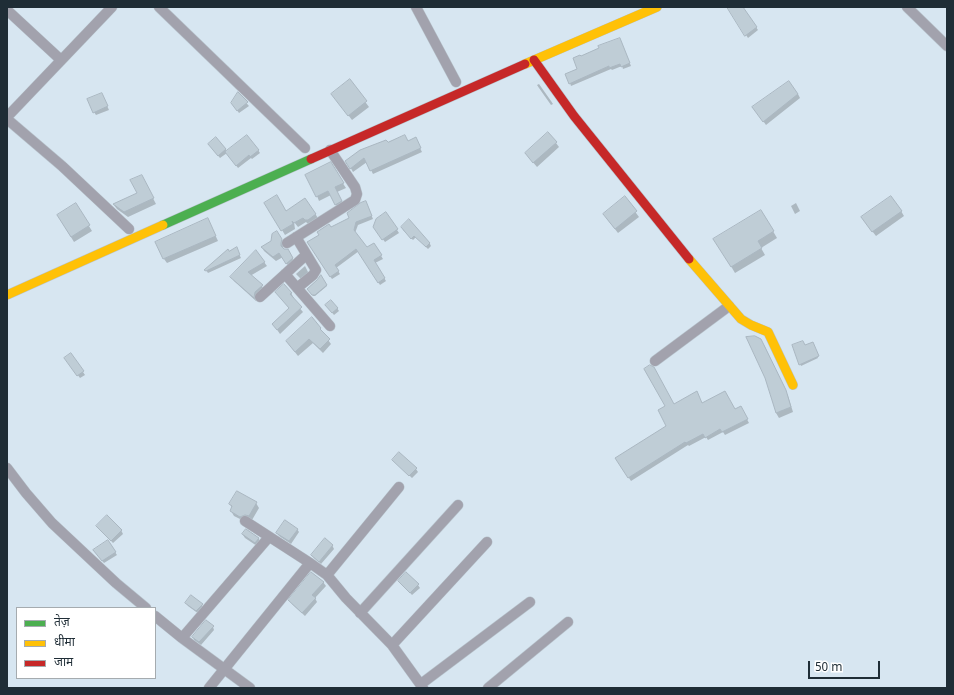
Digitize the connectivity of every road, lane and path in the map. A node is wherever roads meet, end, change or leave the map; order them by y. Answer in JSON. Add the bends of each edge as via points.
{"nodes":[{"id":1,"x":112,"y":7,"type":"edge"},
{"id":2,"x":159,"y":7,"type":"edge"},
{"id":3,"x":416,"y":7,"type":"edge"},
{"id":4,"x":657,"y":7,"type":"edge"},
{"id":5,"x":906,"y":7,"type":"edge"},
{"id":6,"x":10,"y":10,"type":"edge"},
{"id":7,"x":947,"y":46,"type":"edge"},
{"id":8,"x":61,"y":60,"type":"junction"},
{"id":9,"x":534,"y":60,"type":"junction"},
{"id":10,"x":456,"y":82,"type":"dead end"},
{"id":11,"x":7,"y":118,"type":"edge"},
{"id":12,"x":306,"y":148,"type":"dead end"},
{"id":13,"x":330,"y":150,"type":"junction"},
{"id":14,"x":129,"y":228,"type":"dead end"},
{"id":15,"x":306,"y":255,"type":"junction"},
{"id":16,"x":285,"y":274,"type":"junction"},
{"id":17,"x":297,"y":288,"type":"junction"},
{"id":18,"x":7,"y":295,"type":"edge"},
{"id":19,"x":260,"y":297,"type":"dead end"},
{"id":20,"x":729,"y":306,"type":"junction"},
{"id":21,"x":330,"y":326,"type":"dead end"},
{"id":22,"x":655,"y":361,"type":"dead end"},
{"id":23,"x":793,"y":385,"type":"dead end"},
{"id":24,"x":7,"y":468,"type":"edge"},
{"id":25,"x":398,"y":487,"type":"dead end"},
{"id":26,"x":458,"y":505,"type":"dead end"},
{"id":27,"x":245,"y":521,"type":"dead end"},
{"id":28,"x":269,"y":536,"type":"junction"},
{"id":29,"x":487,"y":542,"type":"dead end"},
{"id":30,"x":310,"y":563,"type":"junction"},
{"id":31,"x":327,"y":576,"type":"junction"},
{"id":32,"x":530,"y":602,"type":"dead end"},
{"id":33,"x":145,"y":607,"type":"edge"},
{"id":34,"x":360,"y":613,"type":"junction"},
{"id":35,"x":156,"y":617,"type":"edge"},
{"id":36,"x":568,"y":622,"type":"dead end"},
{"id":37,"x":182,"y":638,"type":"junction"},
{"id":38,"x":392,"y":645,"type":"junction"},
{"id":39,"x":223,"y":669,"type":"junction"},
{"id":40,"x":422,"y":686,"type":"edge"},
{"id":41,"x":209,"y":688,"type":"edge"},
{"id":42,"x":250,"y":688,"type":"edge"},
{"id":43,"x":488,"y":688,"type":"edge"}],
"edges":[{"from":1,"to":8,"type":"street"},
{"from":2,"to":12,"type":"street"},
{"from":3,"to":10,"type":"street"},
{"from":4,"to":9,"type":"main road"},
{"from":5,"to":7,"type":"street"},
{"from":6,"to":8,"type":"street"},
{"from":8,"to":11,"type":"street"},
{"from":9,"to":13,"type":"main road"},
{"from":9,"to":20,"type":"main road","via":[[624,180]]},
{"from":11,"to":14,"type":"street"},
{"from":13,"to":15,"type":"street","via":[[357,194],[355,200],[291,240]]},
{"from":13,"to":18,"type":"main road"},
{"from":15,"to":16,"type":"street"},
{"from":15,"to":17,"type":"street","via":[[315,272]]},
{"from":16,"to":17,"type":"street"},
{"from":16,"to":19,"type":"street"},
{"from":17,"to":21,"type":"street"},
{"from":20,"to":22,"type":"street"},
{"from":20,"to":23,"type":"main road","via":[[741,319],[768,332]]},
{"from":24,"to":33,"type":"street","via":[[52,523]]},
{"from":25,"to":31,"type":"street"},
{"from":26,"to":34,"type":"street"},
{"from":27,"to":28,"type":"street"},
{"from":28,"to":30,"type":"street"},
{"from":28,"to":37,"type":"street"},
{"from":29,"to":38,"type":"street"},
{"from":30,"to":31,"type":"street"},
{"from":30,"to":39,"type":"street"},
{"from":31,"to":34,"type":"street"},
{"from":32,"to":40,"type":"street"},
{"from":34,"to":38,"type":"street"},
{"from":35,"to":37,"type":"street"},
{"from":36,"to":43,"type":"street"},
{"from":37,"to":39,"type":"street"},
{"from":38,"to":40,"type":"street"},
{"from":39,"to":41,"type":"street"},
{"from":39,"to":42,"type":"street"}]}
